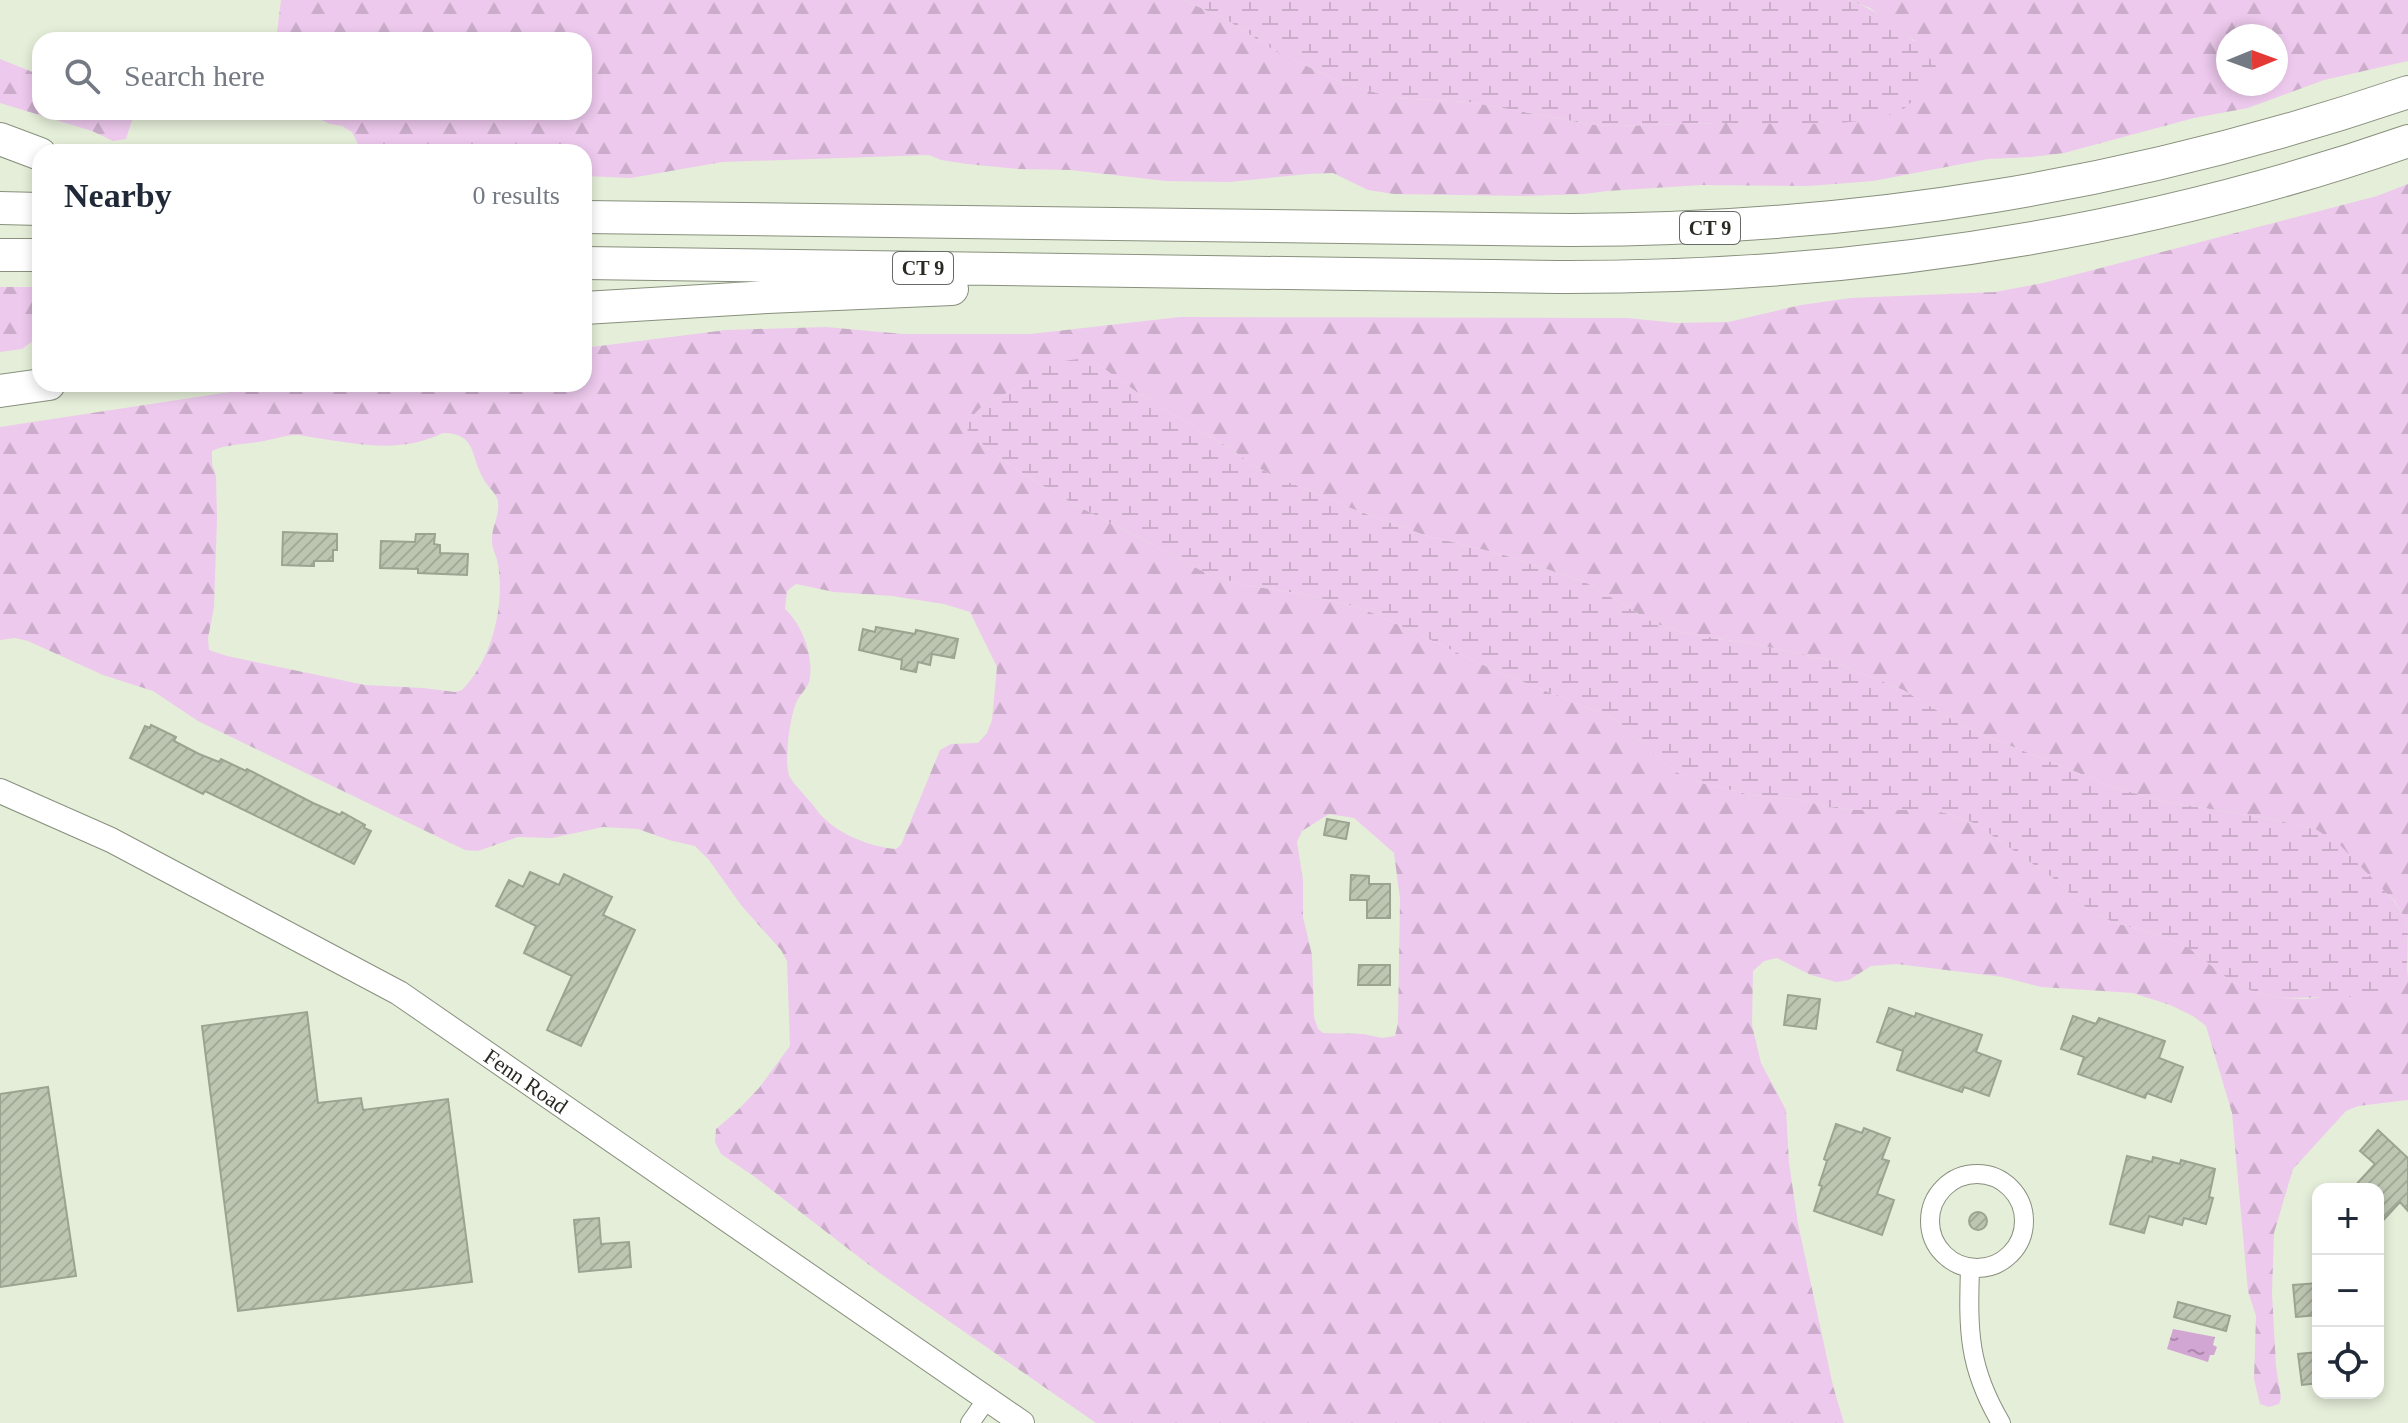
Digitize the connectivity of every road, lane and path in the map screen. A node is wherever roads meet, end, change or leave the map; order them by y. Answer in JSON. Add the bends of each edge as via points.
{"nodes":[{"id":1,"x":2408,"y":92,"type":"edge"},
{"id":2,"x":0,"y":139,"type":"edge"},
{"id":3,"x":2408,"y":141,"type":"edge"},
{"id":4,"x":32,"y":151,"type":"edge"},
{"id":5,"x":0,"y":208,"type":"edge"},
{"id":6,"x":32,"y":209,"type":"edge"},
{"id":7,"x":592,"y":217,"type":"edge"},
{"id":8,"x":0,"y":255,"type":"edge"},
{"id":9,"x":32,"y":255,"type":"edge"},
{"id":10,"x":592,"y":263,"type":"edge"},
{"id":11,"x":1261,"y":273,"type":"junction"},
{"id":12,"x":592,"y":308,"type":"edge"},
{"id":13,"x":32,"y":386,"type":"edge"},
{"id":14,"x":0,"y":391,"type":"edge"},
{"id":15,"x":0,"y":791,"type":"edge"},
{"id":16,"x":1970,"y":1268,"type":"junction"},
{"id":17,"x":987,"y":1399,"type":"junction"},
{"id":18,"x":970,"y":1423,"type":"edge"},
{"id":19,"x":1022,"y":1423,"type":"edge"},
{"id":20,"x":2001,"y":1423,"type":"edge"}],
"edges":[{"from":1,"to":7,"type":"highway","number":"CT 9","via":[[2248,141],[2065,185],[1900,211],[1762,224],[1571,230]]},
{"from":2,"to":4,"type":"highway"},
{"from":3,"to":11,"type":"highway","number":"CT 9","via":[[2280,182],[2154,213],[1992,245],[1870,261],[1660,276]]},
{"from":5,"to":6,"type":"highway"},
{"from":8,"to":9,"type":"highway"},
{"from":10,"to":11,"type":"highway","number":"CT 9"},
{"from":11,"to":12,"type":"highway","via":[[1152,288],[938,289]]},
{"from":13,"to":14,"type":"highway"},
{"from":15,"to":17,"type":"street","name":"Fenn Road","via":[[111,840],[399,993]]},
{"from":16,"to":16,"type":"street","via":[[1986,1267],[2013,1251],[2023,1221],[2016,1196],[1996,1178],[1981,1174],[1950,1182],[1939,1193],[1930,1224],[1942,1253]]},
{"from":16,"to":20,"type":"street","via":[[1968,1327],[1979,1382]]},
{"from":17,"to":18,"type":"street"},
{"from":17,"to":19,"type":"street","name":"Fenn Road"}]}
